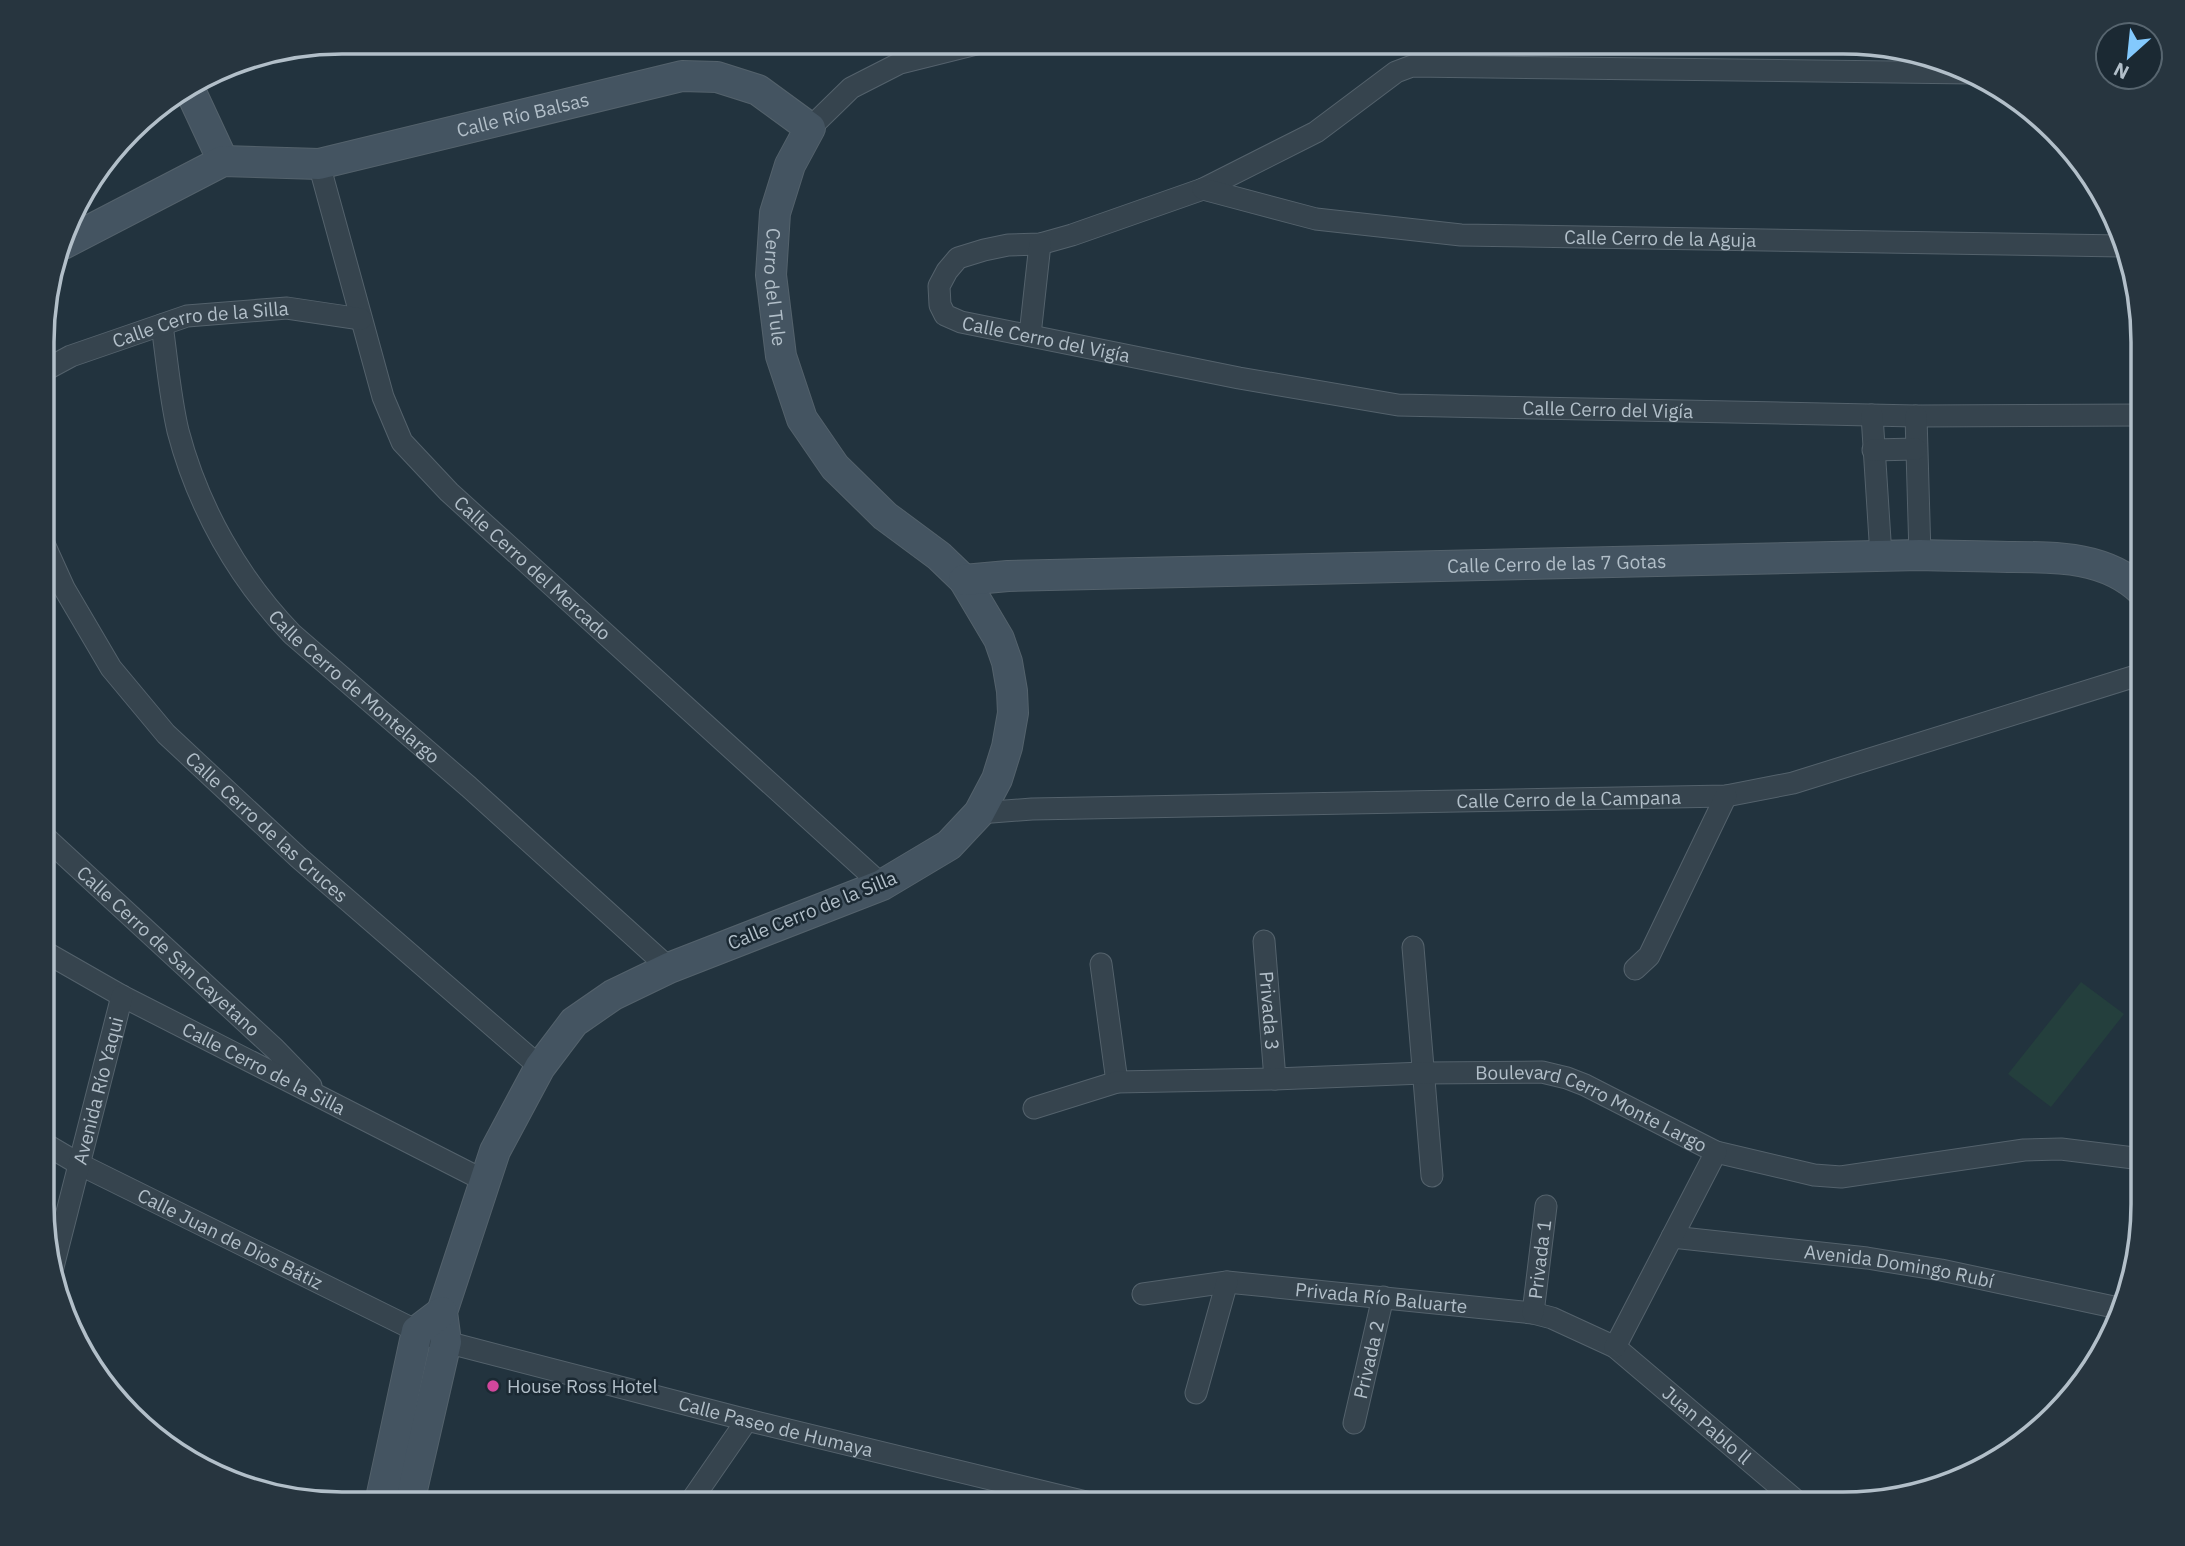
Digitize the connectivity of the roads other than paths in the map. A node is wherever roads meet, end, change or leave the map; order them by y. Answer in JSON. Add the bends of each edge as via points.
{"nodes":[{"id":1,"x":936,"y":54,"type":"edge"},
{"id":2,"x":1943,"y":73,"type":"edge"},
{"id":3,"x":193,"y":96,"type":"edge"},
{"id":4,"x":810,"y":128,"type":"junction"},
{"id":5,"x":223,"y":161,"type":"junction"},
{"id":6,"x":319,"y":164,"type":"junction"},
{"id":7,"x":1203,"y":189,"type":"junction"},
{"id":8,"x":74,"y":238,"type":"edge"},
{"id":9,"x":1040,"y":244,"type":"junction"},
{"id":10,"x":2114,"y":246,"type":"edge"},
{"id":11,"x":361,"y":319,"type":"junction"},
{"id":12,"x":162,"y":325,"type":"junction"},
{"id":13,"x":1030,"y":335,"type":"junction"},
{"id":14,"x":54,"y":365,"type":"edge"},
{"id":15,"x":1872,"y":415,"type":"junction"},
{"id":16,"x":2131,"y":415,"type":"edge"},
{"id":17,"x":1916,"y":416,"type":"junction"},
{"id":18,"x":1916,"y":449,"type":"junction"},
{"id":19,"x":1873,"y":450,"type":"junction"},
{"id":20,"x":1920,"y":555,"type":"junction"},
{"id":21,"x":1881,"y":556,"type":"junction"},
{"id":22,"x":54,"y":568,"type":"edge"},
{"id":23,"x":2131,"y":579,"type":"edge"},
{"id":24,"x":964,"y":580,"type":"junction"},
{"id":25,"x":2131,"y":677,"type":"edge"},
{"id":26,"x":1726,"y":796,"type":"junction"},
{"id":27,"x":979,"y":813,"type":"junction"},
{"id":28,"x":54,"y":846,"type":"edge"},
{"id":29,"x":881,"y":885,"type":"junction"},
{"id":30,"x":1264,"y":942,"type":"dead end"},
{"id":31,"x":1413,"y":947,"type":"dead end"},
{"id":32,"x":54,"y":958,"type":"edge"},
{"id":33,"x":1101,"y":964,"type":"dead end"},
{"id":34,"x":669,"y":968,"type":"junction"},
{"id":35,"x":1635,"y":969,"type":"dead end"},
{"id":36,"x":122,"y":996,"type":"junction"},
{"id":37,"x":540,"y":1067,"type":"junction"},
{"id":38,"x":1423,"y":1073,"type":"junction"},
{"id":39,"x":1275,"y":1079,"type":"junction"},
{"id":40,"x":1117,"y":1082,"type":"junction"},
{"id":41,"x":322,"y":1097,"type":"junction"},
{"id":42,"x":1034,"y":1108,"type":"dead end"},
{"id":43,"x":54,"y":1150,"type":"edge"},
{"id":44,"x":1716,"y":1152,"type":"junction"},
{"id":45,"x":2131,"y":1158,"type":"edge"},
{"id":46,"x":79,"y":1164,"type":"junction"},
{"id":47,"x":1432,"y":1176,"type":"dead end"},
{"id":48,"x":485,"y":1181,"type":"junction"},
{"id":49,"x":1546,"y":1206,"type":"dead end"},
{"id":50,"x":1672,"y":1237,"type":"junction"},
{"id":51,"x":58,"y":1248,"type":"edge"},
{"id":52,"x":1227,"y":1282,"type":"junction"},
{"id":53,"x":1143,"y":1294,"type":"dead end"},
{"id":54,"x":1384,"y":1297,"type":"junction"},
{"id":55,"x":2112,"y":1307,"type":"edge"},
{"id":56,"x":442,"y":1312,"type":"junction"},
{"id":57,"x":1533,"y":1313,"type":"junction"},
{"id":58,"x":417,"y":1331,"type":"junction"},
{"id":59,"x":446,"y":1342,"type":"junction"},
{"id":60,"x":1615,"y":1347,"type":"junction"},
{"id":61,"x":1196,"y":1393,"type":"dead end"},
{"id":62,"x":747,"y":1420,"type":"junction"},
{"id":63,"x":1354,"y":1423,"type":"dead end"},
{"id":64,"x":382,"y":1492,"type":"edge"},
{"id":65,"x":412,"y":1492,"type":"edge"},
{"id":66,"x":697,"y":1492,"type":"edge"},
{"id":67,"x":1044,"y":1492,"type":"edge"},
{"id":68,"x":1786,"y":1492,"type":"edge"}],
"edges":[{"from":1,"to":4,"type":"street","name":"Cerro del Tule","via":[[900,63],[851,88]]},
{"from":2,"to":7,"type":"street","name":"Calle Cerro del Vigía","via":[[1412,66],[1396,72],[1316,132]]},
{"from":3,"to":5,"type":"street"},
{"from":4,"to":6,"type":"street","name":"Calle Río Balsas","via":[[758,90],[717,77],[682,76]]},
{"from":4,"to":24,"type":"street","name":"Cerro del Tule","via":[[790,165],[775,213],[771,275],[781,356],[802,419],[835,467],[885,516]]},
{"from":5,"to":6,"type":"street","name":"Calle Río Balsas"},
{"from":5,"to":8,"type":"street"},
{"from":6,"to":11,"type":"street","name":"Calle Cerro del Mercado"},
{"from":7,"to":9,"type":"street","name":"Calle Cerro del Vigía"},
{"from":7,"to":10,"type":"street","name":"Calle Cerro de la Aguja","via":[[1316,219],[1461,235]]},
{"from":9,"to":13,"type":"street"},
{"from":9,"to":13,"type":"street","name":"Calle Cerro del Vigía","via":[[1008,245],[958,258],[939,286],[945,315]]},
{"from":11,"to":12,"type":"street","name":"Calle Cerro de la Silla","via":[[287,308],[187,316]]},
{"from":11,"to":29,"type":"street","name":"Calle Cerro del Mercado","via":[[383,397],[402,442],[449,492]]},
{"from":12,"to":14,"type":"street","name":"Calle Cerro de la Silla"},
{"from":12,"to":34,"type":"street","name":"Calle Cerro de Montelargo","via":[[178,428],[190,470],[226,549],[269,611]]},
{"from":13,"to":15,"type":"street","name":"Calle Cerro del Vigía","via":[[1398,405]]},
{"from":15,"to":17,"type":"street","name":"Calle Cerro del Vigía"},
{"from":15,"to":19,"type":"street"},
{"from":16,"to":17,"type":"street","name":"Calle Cerro del Vigía"},
{"from":17,"to":18,"type":"street"},
{"from":18,"to":19,"type":"street"},
{"from":18,"to":20,"type":"street"},
{"from":19,"to":21,"type":"street"},
{"from":20,"to":21,"type":"street","name":"Calle Cerro de las 7 Gotas"},
{"from":20,"to":23,"type":"street","name":"Calle Cerro de las 7 Gotas","via":[[2062,557],[2102,565]]},
{"from":21,"to":24,"type":"street","name":"Calle Cerro de las 7 Gotas"},
{"from":22,"to":37,"type":"street","name":"Calle Cerro de las Cruces","via":[[111,668],[166,734],[299,858]]},
{"from":24,"to":27,"type":"street","name":"Calle Cerro de la Silla","via":[[999,639],[1012,691],[1007,747],[998,779]]},
{"from":25,"to":26,"type":"street","name":"Calle Cerro de la Campana","via":[[1793,783]]},
{"from":26,"to":27,"type":"street","name":"Calle Cerro de la Campana"},
{"from":26,"to":35,"type":"street","via":[[1649,956]]},
{"from":27,"to":29,"type":"street","name":"Calle Cerro de la Silla","via":[[949,845]]},
{"from":28,"to":41,"type":"street","name":"Calle Cerro de San Cayetano"},
{"from":29,"to":34,"type":"street","name":"Calle Cerro de la Silla"},
{"from":30,"to":39,"type":"street","name":"Privada 3"},
{"from":31,"to":38,"type":"street"},
{"from":32,"to":36,"type":"street","name":"Calle Cerro de la Silla"},
{"from":33,"to":40,"type":"street"},
{"from":34,"to":37,"type":"street","name":"Calle Cerro de la Silla","via":[[612,996],[574,1022]]},
{"from":36,"to":41,"type":"street","name":"Calle Cerro de la Silla"},
{"from":36,"to":46,"type":"street","name":"Avenida Río Yaqui"},
{"from":37,"to":48,"type":"street","name":"Calle Cerro de la Silla","via":[[495,1152]]},
{"from":38,"to":39,"type":"street","name":"Boulevard Cerro Monte Largo"},
{"from":38,"to":44,"type":"street","name":"Boulevard Cerro Monte Largo","via":[[1542,1072],[1567,1078]]},
{"from":38,"to":47,"type":"street"},
{"from":39,"to":40,"type":"street","name":"Boulevard Cerro Monte Largo"},
{"from":40,"to":42,"type":"street","name":"Boulevard Cerro Monte Largo"},
{"from":41,"to":48,"type":"street","name":"Calle Cerro de la Silla"},
{"from":43,"to":46,"type":"street","name":"Calle Juan de Dios Bátiz"},
{"from":44,"to":45,"type":"street","name":"Boulevard Cerro Monte Largo","via":[[1840,1177],[2024,1150],[2061,1149]]},
{"from":44,"to":50,"type":"street"},
{"from":46,"to":51,"type":"street","name":"Avenida Río Yaqui"},
{"from":46,"to":58,"type":"street","name":"Calle Juan de Dios Bátiz"},
{"from":48,"to":56,"type":"street","name":"Calle Cerro de la Silla"},
{"from":49,"to":57,"type":"street","name":"Privada 1"},
{"from":50,"to":55,"type":"street","name":"Avenida Domingo Rubí","via":[[1867,1258]]},
{"from":50,"to":60,"type":"street"},
{"from":52,"to":53,"type":"street","name":"Privada Río Baluarte"},
{"from":52,"to":54,"type":"street","name":"Privada Río Baluarte"},
{"from":52,"to":61,"type":"street"},
{"from":54,"to":57,"type":"street","name":"Privada Río Baluarte"},
{"from":54,"to":63,"type":"street","name":"Privada 2"},
{"from":56,"to":58,"type":"street"},
{"from":56,"to":59,"type":"street"},
{"from":57,"to":60,"type":"street","name":"Privada Río Baluarte"},
{"from":58,"to":59,"type":"street","name":"Calle Paseo de Humaya"},
{"from":58,"to":64,"type":"street"},
{"from":59,"to":62,"type":"street","name":"Calle Paseo de Humaya"},
{"from":59,"to":65,"type":"street"},
{"from":60,"to":68,"type":"street","name":"Juan Pablo ll"},
{"from":62,"to":66,"type":"street"},
{"from":62,"to":67,"type":"street","name":"Calle Paseo de Humaya"}]}
